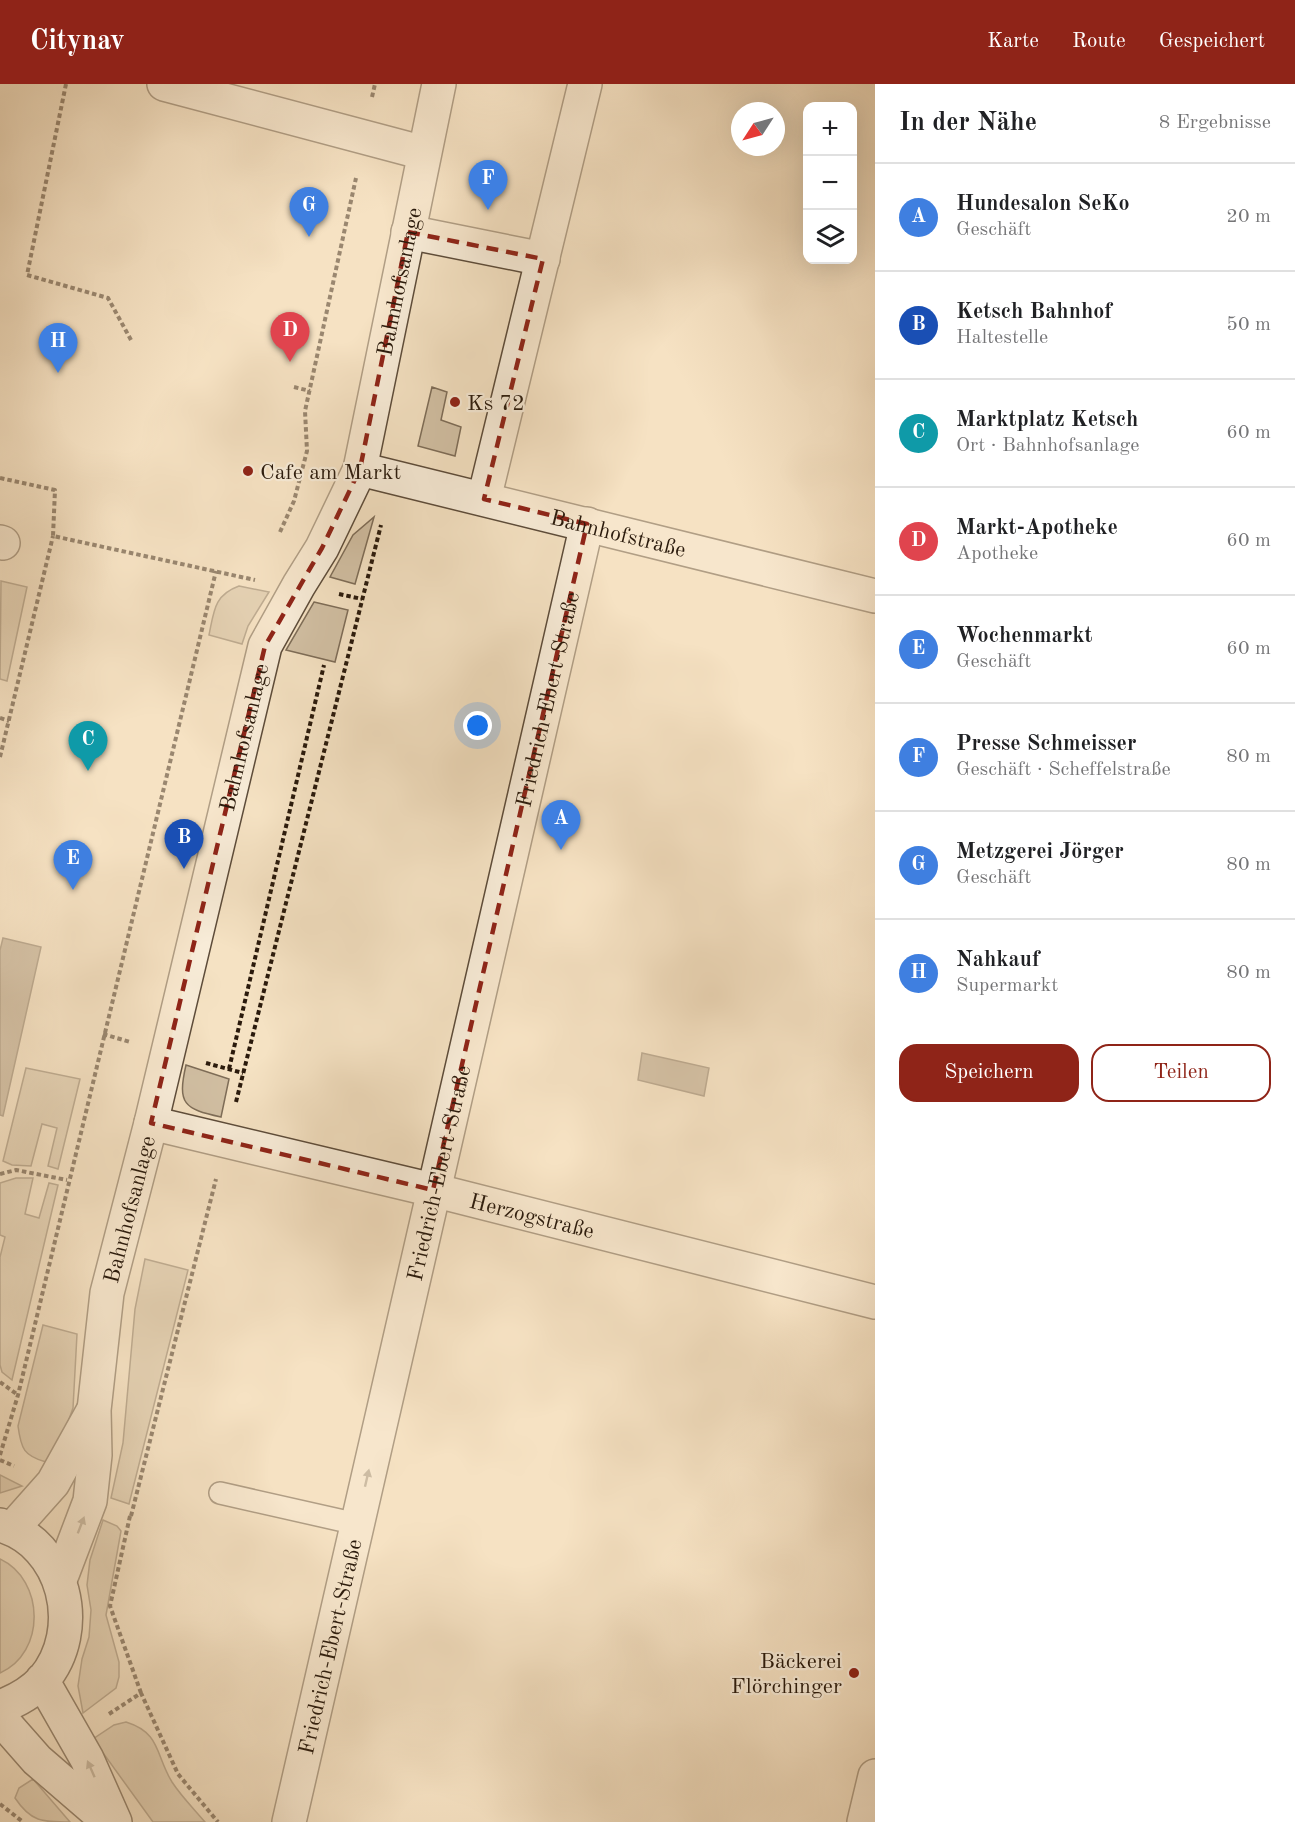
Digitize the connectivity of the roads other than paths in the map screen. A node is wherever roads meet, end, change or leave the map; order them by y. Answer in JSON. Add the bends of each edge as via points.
{"nodes":[{"id":1,"x":164,"y":84,"type":"edge"},
{"id":2,"x":439,"y":84,"type":"edge"},
{"id":3,"x":585,"y":84,"type":"edge"},
{"id":4,"x":424,"y":153,"type":"junction"},
{"id":5,"x":408,"y":232,"type":"junction"},
{"id":6,"x":543,"y":259,"type":"junction"},
{"id":7,"x":360,"y":469,"type":"junction"},
{"id":8,"x":484,"y":499,"type":"junction"},
{"id":9,"x":587,"y":524,"type":"junction"},
{"id":10,"x":875,"y":596,"type":"edge"},
{"id":11,"x":151,"y":1123,"type":"junction"},
{"id":12,"x":433,"y":1191,"type":"junction"},
{"id":13,"x":875,"y":1302,"type":"edge"},
{"id":14,"x":94,"y":1410,"type":"junction"},
{"id":15,"x":220,"y":1493,"type":"dead end"},
{"id":16,"x":357,"y":1524,"type":"junction"},
{"id":17,"x":7,"y":1526,"type":"edge"},
{"id":18,"x":60,"y":1580,"type":"junction"},
{"id":19,"x":42,"y":1680,"type":"junction"},
{"id":20,"x":0,"y":1707,"type":"edge"},
{"id":21,"x":0,"y":1718,"type":"edge"},
{"id":22,"x":875,"y":1776,"type":"edge"},
{"id":23,"x":109,"y":1822,"type":"edge"},
{"id":24,"x":115,"y":1822,"type":"edge"},
{"id":25,"x":289,"y":1822,"type":"edge"},
{"id":26,"x":864,"y":1822,"type":"edge"}],
"edges":[{"from":1,"to":4,"type":"street"},
{"from":2,"to":4,"type":"street","name":"Bahnhofsanlage"},
{"from":3,"to":6,"type":"street"},
{"from":4,"to":5,"type":"street","name":"Bahnhofsanlage"},
{"from":5,"to":6,"type":"street"},
{"from":5,"to":7,"type":"street","name":"Bahnhofsanlage"},
{"from":6,"to":8,"type":"street"},
{"from":7,"to":8,"type":"street","name":"Bahnhofstraße"},
{"from":7,"to":11,"type":"street","name":"Bahnhofsanlage","via":[[322,548],[265,646]]},
{"from":8,"to":9,"type":"street","name":"Bahnhofstraße"},
{"from":9,"to":10,"type":"street","name":"Bahnhofstraße"},
{"from":9,"to":12,"type":"street","name":"Friedrich-Ebert-Straße"},
{"from":11,"to":12,"type":"street","name":"Herzogstraße"},
{"from":11,"to":14,"type":"street","name":"Bahnhofsanlage","via":[[107,1293]]},
{"from":12,"to":13,"type":"street","name":"Herzogstraße"},
{"from":16,"to":12,"type":"street","name":"Friedrich-Ebert-Straße","one_way":true},
{"from":14,"to":17,"type":"street","name":"Bahnhofsanlage","via":[[52,1483]]},
{"from":18,"to":14,"type":"street","name":"Bahnhofsanlage","one_way":true,"via":[[90,1501]]},
{"from":15,"to":16,"type":"lane"},
{"from":16,"to":25,"type":"street","name":"Friedrich-Ebert-Straße"},
{"from":17,"to":18,"type":"street","via":[[49,1559]]},
{"from":18,"to":19,"type":"street","via":[[66,1606],[65,1632],[57,1658]]},
{"from":19,"to":20,"type":"street","via":[[20,1699]]},
{"from":24,"to":19,"type":"street","one_way":true,"via":[[87,1759]]},
{"from":21,"to":23,"type":"street","via":[[37,1760]]},
{"from":22,"to":26,"type":"street"}]}
